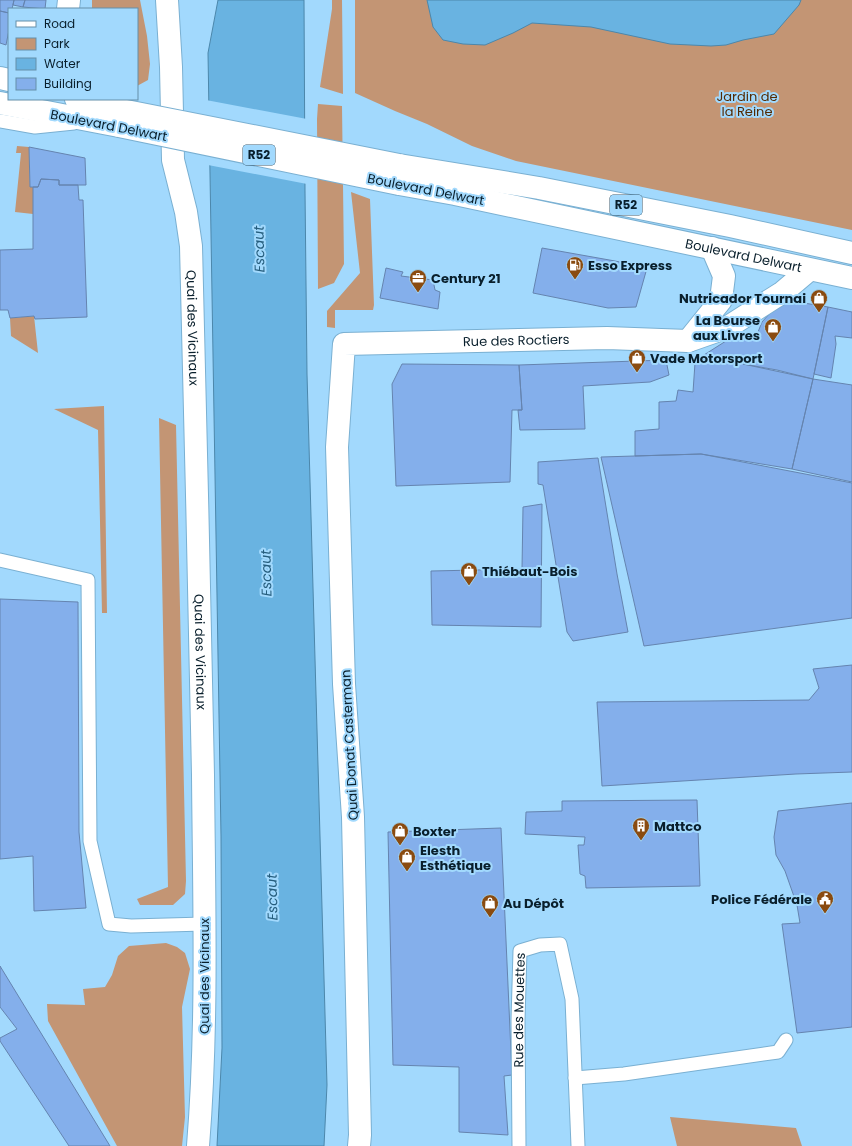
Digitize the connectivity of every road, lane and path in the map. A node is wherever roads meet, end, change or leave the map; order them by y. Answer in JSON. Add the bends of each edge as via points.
{"nodes":[{"id":1,"x":167,"y":0,"type":"edge"},
{"id":2,"x":78,"y":100,"type":"edge"},
{"id":3,"x":0,"y":103,"type":"edge"},
{"id":4,"x":120,"y":118,"type":"junction"},
{"id":5,"x":0,"y":121,"type":"edge"},
{"id":6,"x":96,"y":122,"type":"junction"},
{"id":7,"x":399,"y":174,"type":"junction"},
{"id":8,"x":712,"y":248,"type":"junction"},
{"id":9,"x":852,"y":253,"type":"edge"},
{"id":10,"x":809,"y":270,"type":"junction"},
{"id":11,"x":852,"y":278,"type":"edge"},
{"id":12,"x":688,"y":341,"type":"junction"},
{"id":13,"x":344,"y":344,"type":"joint"},
{"id":14,"x":0,"y":560,"type":"edge"},
{"id":15,"x":204,"y":924,"type":"junction"},
{"id":16,"x":786,"y":1040,"type":"dead end"},
{"id":17,"x":575,"y":1078,"type":"junction"},
{"id":18,"x":198,"y":1146,"type":"edge"},
{"id":19,"x":359,"y":1146,"type":"edge"},
{"id":20,"x":519,"y":1146,"type":"edge"},
{"id":21,"x":578,"y":1146,"type":"edge"}],
"edges":[{"from":1,"to":15,"type":"street","name":"Quai des Vicinaux","via":[[173,160],[186,212],[191,246]]},
{"from":2,"to":4,"type":"street","name":"Boulevard Delwart","number":"R52"},
{"from":3,"to":6,"type":"street","name":"Boulevard Delwart","number":"R52"},
{"from":4,"to":6,"type":"street","name":"Boulevard Delwart","number":"R52"},
{"from":4,"to":7,"type":"street","name":"Boulevard Delwart","number":"R52","bridge":true},
{"from":5,"to":6,"type":"lane","via":[[36,127]]},
{"from":7,"to":8,"type":"street","name":"Boulevard Delwart","number":"R52","via":[[455,194]]},
{"from":7,"to":9,"type":"street","name":"Boulevard Delwart","number":"R52","via":[[540,188]]},
{"from":8,"to":10,"type":"street","name":"Boulevard Delwart","number":"R52"},
{"from":8,"to":12,"type":"street","via":[[724,276],[721,300]]},
{"from":10,"to":11,"type":"street","name":"Boulevard Delwart","number":"R52"},
{"from":10,"to":12,"type":"street","name":"Rue des Roctiers","via":[[783,292],[728,327]]},
{"from":12,"to":13,"type":"street","name":"Rue des Roctiers","via":[[607,338]]},
{"from":13,"to":19,"type":"street","name":"Quai Donat Casterman","via":[[338,447],[344,684],[353,817]]},
{"from":14,"to":15,"type":"lane","via":[[88,580],[90,841],[109,924]]},
{"from":15,"to":18,"type":"street","name":"Quai des Vicinaux","via":[[202,1095]]},
{"from":16,"to":17,"type":"lane","via":[[778,1052],[624,1074]]},
{"from":17,"to":20,"type":"lane","name":"Rue des Mouettes","via":[[572,999],[560,944],[540,945],[520,951]]},
{"from":17,"to":21,"type":"lane","name":"Rue des Mouettes"}]}
